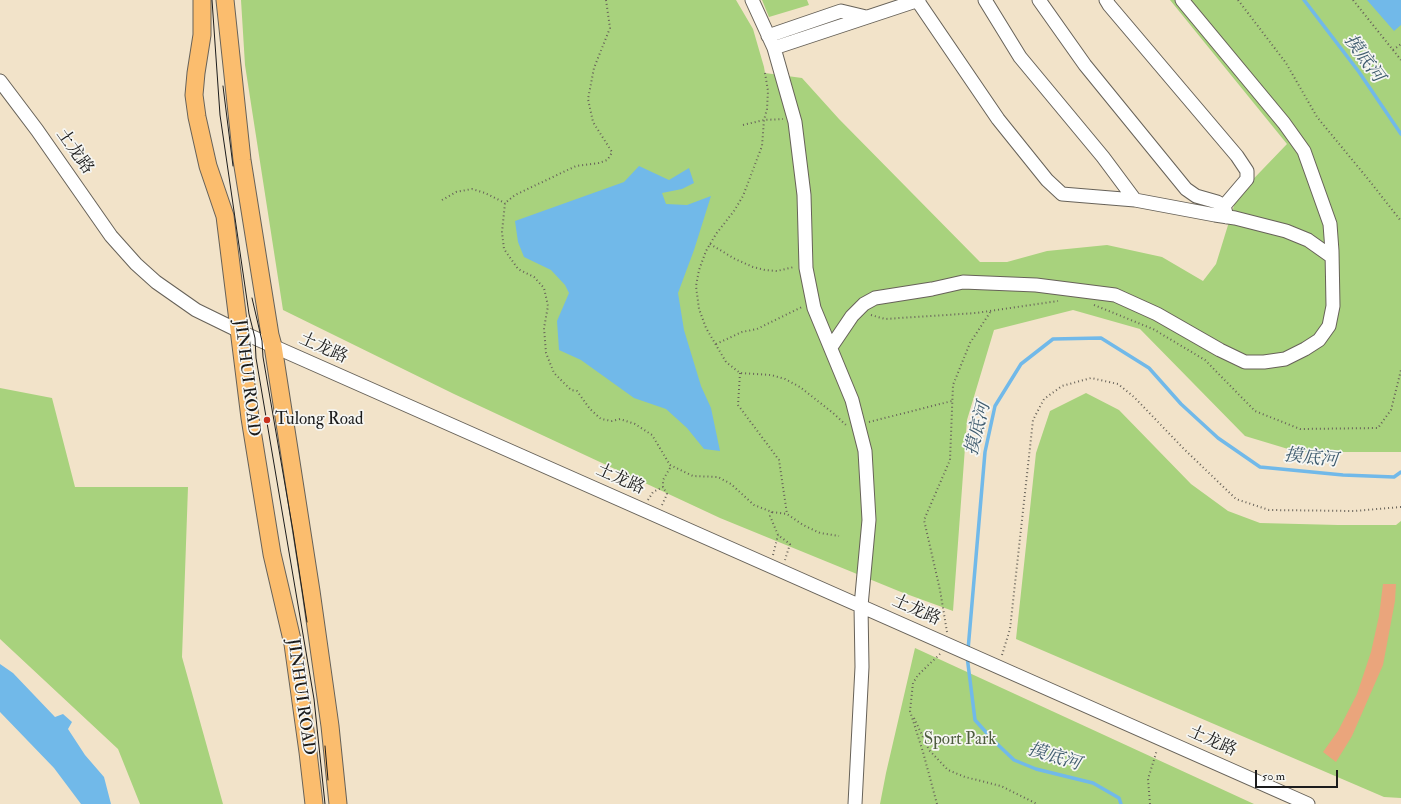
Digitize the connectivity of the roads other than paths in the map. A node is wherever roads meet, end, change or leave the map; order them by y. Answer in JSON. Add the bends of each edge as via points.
{"nodes":[{"id":1,"x":202,"y":0,"type":"edge"},
{"id":2,"x":225,"y":0,"type":"edge"},
{"id":3,"x":752,"y":0,"type":"edge"},
{"id":4,"x":918,"y":0,"type":"edge"},
{"id":5,"x":985,"y":0,"type":"edge"},
{"id":6,"x":1039,"y":0,"type":"edge"},
{"id":7,"x":1106,"y":0,"type":"edge"},
{"id":8,"x":1182,"y":0,"type":"edge"},
{"id":9,"x":866,"y":17,"type":"junction"},
{"id":10,"x":768,"y":36,"type":"junction"},
{"id":11,"x":774,"y":48,"type":"junction"},
{"id":12,"x":0,"y":81,"type":"edge"},
{"id":13,"x":1135,"y":200,"type":"junction"},
{"id":14,"x":1226,"y":212,"type":"junction"},
{"id":15,"x":1332,"y":257,"type":"junction"},
{"id":16,"x":239,"y":331,"type":"junction"},
{"id":17,"x":273,"y":346,"type":"junction"},
{"id":18,"x":831,"y":347,"type":"junction"},
{"id":19,"x":862,"y":606,"type":"junction"},
{"id":20,"x":314,"y":804,"type":"edge"},
{"id":21,"x":338,"y":804,"type":"edge"},
{"id":22,"x":855,"y":804,"type":"edge"},
{"id":23,"x":1308,"y":804,"type":"edge"}],
"edges":[{"from":1,"to":16,"type":"main road","name":"JINHUI ROAD","via":[[202,35],[194,95],[208,166],[225,216]]},
{"from":2,"to":17,"type":"main road","name":"JINHUI ROAD","via":[[242,160]]},
{"from":3,"to":10,"type":"street"},
{"from":4,"to":9,"type":"street"},
{"from":4,"to":13,"type":"street","via":[[998,119],[1047,180],[1062,194]]},
{"from":5,"to":13,"type":"street","via":[[1020,57],[1103,157]]},
{"from":6,"to":14,"type":"street","via":[[1085,65],[1186,189],[1196,196],[1217,202]]},
{"from":7,"to":14,"type":"street","via":[[1237,156],[1246,171],[1246,179]]},
{"from":8,"to":15,"type":"street","via":[[1284,123],[1304,151],[1330,224]]},
{"from":9,"to":10,"type":"street","via":[[841,11]]},
{"from":9,"to":11,"type":"street"},
{"from":10,"to":11,"type":"street"},
{"from":11,"to":18,"type":"street","via":[[793,117],[804,195],[806,262],[814,308]]},
{"from":12,"to":16,"type":"street","name":"土龙路","via":[[111,236],[136,264],[156,282],[196,310]]},
{"from":13,"to":14,"type":"street"},
{"from":14,"to":15,"type":"street","via":[[1286,230],[1308,240]]},
{"from":15,"to":18,"type":"street","via":[[1333,306],[1329,326],[1319,340],[1285,359],[1245,362],[1157,314],[1115,295],[1036,285],[963,282],[875,298],[864,304],[852,316]]},
{"from":16,"to":17,"type":"street","name":"土龙路"},
{"from":16,"to":20,"type":"main road","name":"JINHUI ROAD","via":[[272,554],[293,644]]},
{"from":17,"to":19,"type":"street","name":"土龙路"},
{"from":17,"to":21,"type":"main road","name":"JINHUI ROAD","via":[[312,598]]},
{"from":18,"to":19,"type":"street","via":[[852,400],[865,451],[869,520]]},
{"from":19,"to":22,"type":"street","via":[[862,668]]},
{"from":19,"to":23,"type":"street","name":"土龙路"}]}
